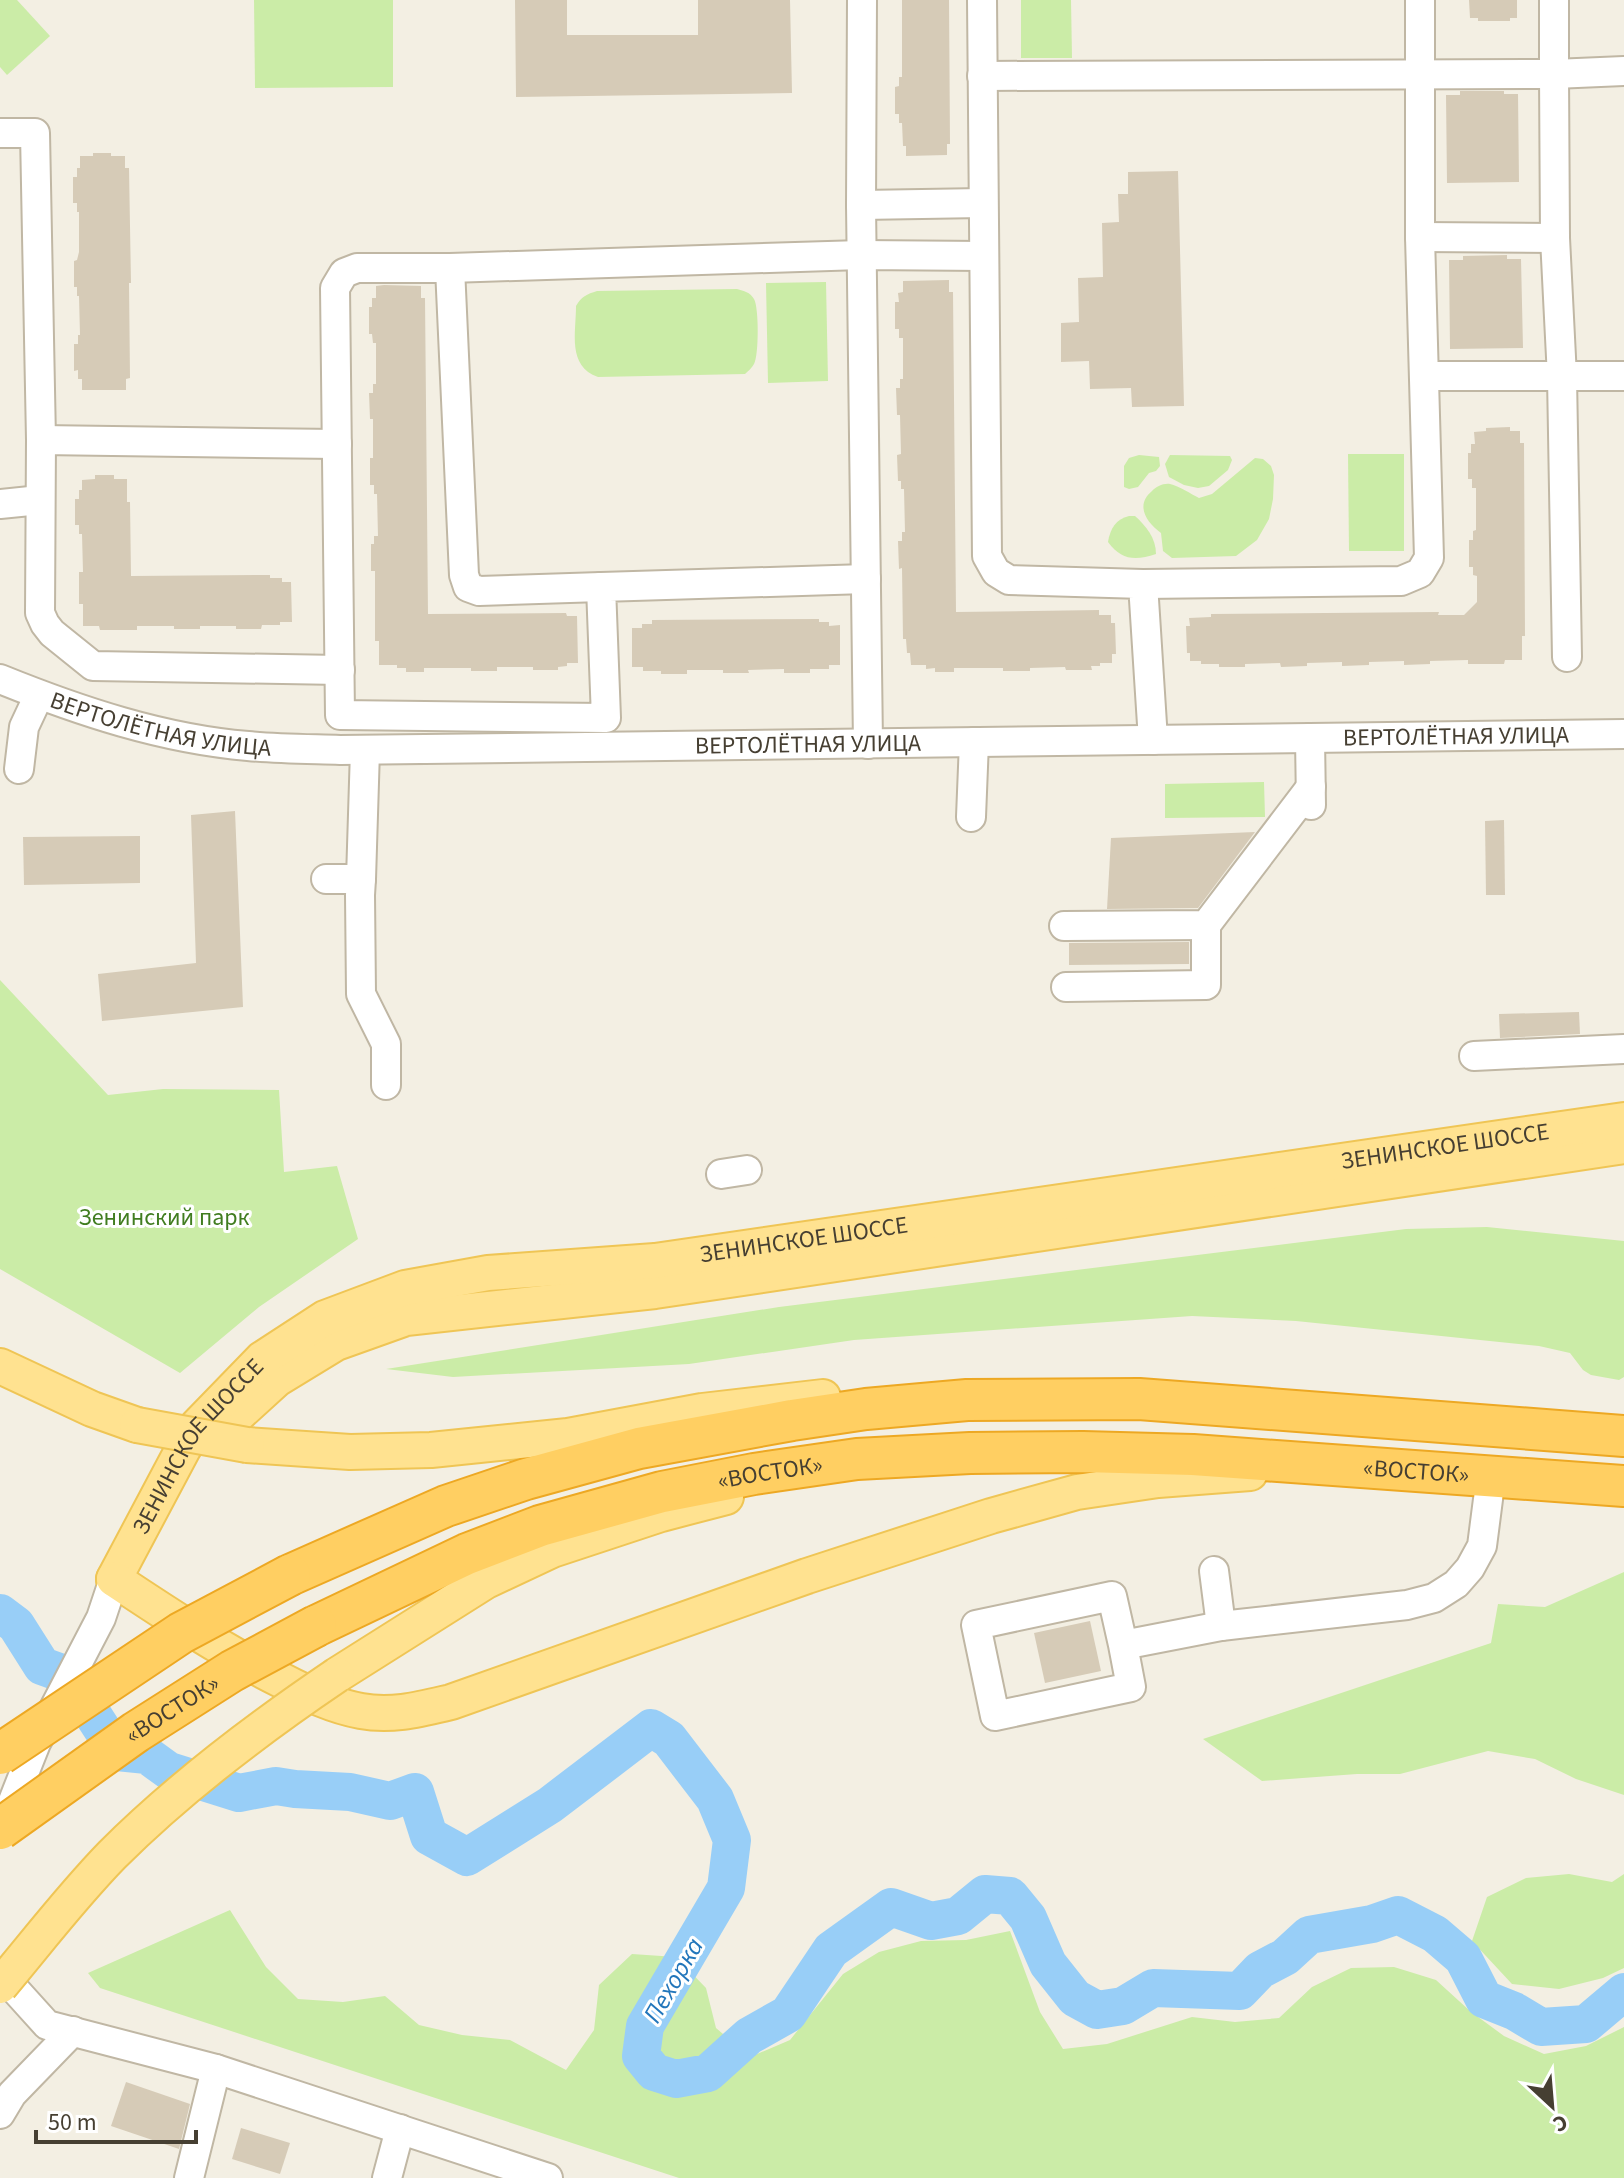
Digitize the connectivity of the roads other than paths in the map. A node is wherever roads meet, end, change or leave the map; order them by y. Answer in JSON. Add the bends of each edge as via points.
{"nodes":[{"id":1,"x":862,"y":0,"type":"edge"},
{"id":2,"x":982,"y":0,"type":"edge"},
{"id":3,"x":1420,"y":0,"type":"edge"},
{"id":4,"x":1554,"y":0,"type":"edge"},
{"id":5,"x":1624,"y":71,"type":"edge"},
{"id":6,"x":1554,"y":74,"type":"junction"},
{"id":7,"x":1420,"y":75,"type":"junction"},
{"id":8,"x":982,"y":76,"type":"junction"},
{"id":9,"x":0,"y":133,"type":"edge"},
{"id":10,"x":983,"y":203,"type":"junction"},
{"id":11,"x":861,"y":205,"type":"junction"},
{"id":12,"x":1420,"y":237,"type":"junction"},
{"id":13,"x":1555,"y":238,"type":"junction"},
{"id":14,"x":861,"y":255,"type":"junction"},
{"id":15,"x":984,"y":256,"type":"junction"},
{"id":16,"x":450,"y":268,"type":"junction"},
{"id":17,"x":1424,"y":376,"type":"junction"},
{"id":18,"x":1624,"y":376,"type":"edge"},
{"id":19,"x":1562,"y":377,"type":"junction"},
{"id":20,"x":41,"y":440,"type":"junction"},
{"id":21,"x":337,"y":444,"type":"junction"},
{"id":22,"x":40,"y":500,"type":"junction"},
{"id":23,"x":0,"y":504,"type":"edge"},
{"id":24,"x":866,"y":579,"type":"junction"},
{"id":25,"x":1143,"y":584,"type":"junction"},
{"id":26,"x":601,"y":587,"type":"junction"},
{"id":27,"x":1567,"y":657,"type":"dead end"},
{"id":28,"x":340,"y":670,"type":"junction"},
{"id":29,"x":0,"y":679,"type":"edge"},
{"id":30,"x":39,"y":695,"type":"junction"},
{"id":31,"x":340,"y":715,"type":"junction"},
{"id":32,"x":606,"y":718,"type":"junction"},
{"id":33,"x":1624,"y":734,"type":"edge"},
{"id":34,"x":1310,"y":738,"type":"junction"},
{"id":35,"x":1153,"y":740,"type":"junction"},
{"id":36,"x":974,"y":742,"type":"junction"},
{"id":37,"x":868,"y":744,"type":"junction"},
{"id":38,"x":608,"y":747,"type":"junction"},
{"id":39,"x":353,"y":750,"type":"junction"},
{"id":40,"x":19,"y":769,"type":"dead end"},
{"id":41,"x":1311,"y":787,"type":"junction"},
{"id":42,"x":1311,"y":816,"type":"dead end"},
{"id":43,"x":971,"y":817,"type":"dead end"},
{"id":44,"x":326,"y":879,"type":"dead end"},
{"id":45,"x":361,"y":879,"type":"junction"},
{"id":46,"x":1206,"y":925,"type":"junction"},
{"id":47,"x":1064,"y":926,"type":"dead end"},
{"id":48,"x":1066,"y":987,"type":"dead end"},
{"id":49,"x":1624,"y":1049,"type":"edge"},
{"id":50,"x":1474,"y":1056,"type":"dead end"},
{"id":51,"x":385,"y":1085,"type":"dead end"},
{"id":52,"x":1624,"y":1120,"type":"edge"},
{"id":53,"x":1624,"y":1146,"type":"edge"},
{"id":54,"x":0,"y":1366,"type":"edge"},
{"id":55,"x":1139,"y":1399,"type":"junction"},
{"id":56,"x":1624,"y":1436,"type":"edge"},
{"id":57,"x":953,"y":1454,"type":"junction"},
{"id":58,"x":1336,"y":1466,"type":"junction"},
{"id":59,"x":1491,"y":1476,"type":"junction"},
{"id":60,"x":1624,"y":1486,"type":"edge"},
{"id":61,"x":1214,"y":1571,"type":"dead end"},
{"id":62,"x":114,"y":1579,"type":"junction"},
{"id":63,"x":1221,"y":1626,"type":"junction"},
{"id":64,"x":1123,"y":1645,"type":"junction"},
{"id":65,"x":18,"y":1749,"type":"edge"},
{"id":66,"x":0,"y":1831,"type":"edge"},
{"id":67,"x":0,"y":1973,"type":"edge"},
{"id":68,"x":0,"y":1986,"type":"edge"},
{"id":69,"x":73,"y":2031,"type":"junction"},
{"id":70,"x":216,"y":2069,"type":"junction"},
{"id":71,"x":0,"y":2114,"type":"edge"},
{"id":72,"x":400,"y":2129,"type":"junction"},
{"id":73,"x":189,"y":2178,"type":"edge"},
{"id":74,"x":387,"y":2178,"type":"edge"},
{"id":75,"x":548,"y":2178,"type":"edge"}],
"edges":[{"from":1,"to":11,"type":"street"},
{"from":2,"to":8,"type":"street"},
{"from":3,"to":7,"type":"street"},
{"from":4,"to":6,"type":"street"},
{"from":5,"to":6,"type":"street"},
{"from":6,"to":7,"type":"street"},
{"from":6,"to":13,"type":"street"},
{"from":7,"to":8,"type":"street"},
{"from":7,"to":12,"type":"street"},
{"from":8,"to":10,"type":"street"},
{"from":9,"to":20,"type":"street","via":[[35,133]]},
{"from":10,"to":11,"type":"street"},
{"from":10,"to":15,"type":"street"},
{"from":11,"to":14,"type":"street"},
{"from":12,"to":13,"type":"street"},
{"from":12,"to":17,"type":"street"},
{"from":13,"to":19,"type":"street"},
{"from":14,"to":15,"type":"street"},
{"from":14,"to":16,"type":"street"},
{"from":14,"to":24,"type":"street"},
{"from":15,"to":25,"type":"street","via":[[987,556],[996,572],[1009,580]]},
{"from":16,"to":21,"type":"street","via":[[357,268],[344,273],[335,288]]},
{"from":16,"to":26,"type":"street","via":[[468,587]]},
{"from":17,"to":19,"type":"street"},
{"from":17,"to":25,"type":"street","via":[[1429,558],[1420,573],[1401,581]]},
{"from":18,"to":19,"type":"street"},
{"from":19,"to":27,"type":"street"},
{"from":20,"to":21,"type":"street"},
{"from":20,"to":22,"type":"street"},
{"from":21,"to":28,"type":"street"},
{"from":22,"to":23,"type":"street"},
{"from":22,"to":28,"type":"street","via":[[40,613],[52,633],[93,666]]},
{"from":24,"to":26,"type":"street"},
{"from":24,"to":37,"type":"street"},
{"from":25,"to":35,"type":"street"},
{"from":26,"to":32,"type":"street"},
{"from":28,"to":31,"type":"street"},
{"from":29,"to":30,"type":"street","name":"ВЕРТОЛЁТНАЯ УЛИЦА"},
{"from":30,"to":39,"type":"street","name":"ВЕРТОЛЁТНАЯ УЛИЦА","via":[[178,735],[247,746]]},
{"from":30,"to":40,"type":"street","via":[[24,727]]},
{"from":31,"to":32,"type":"street"},
{"from":31,"to":39,"type":"street"},
{"from":32,"to":38,"type":"street"},
{"from":33,"to":34,"type":"street","name":"ВЕРТОЛЁТНАЯ УЛИЦА"},
{"from":34,"to":35,"type":"street","name":"ВЕРТОЛЁТНАЯ УЛИЦА"},
{"from":34,"to":41,"type":"street"},
{"from":35,"to":36,"type":"street","name":"ВЕРТОЛЁТНАЯ УЛИЦА"},
{"from":36,"to":37,"type":"street","name":"ВЕРТОЛЁТНАЯ УЛИЦА"},
{"from":36,"to":43,"type":"street"},
{"from":37,"to":38,"type":"street","name":"ВЕРТОЛЁТНАЯ УЛИЦА"},
{"from":38,"to":39,"type":"street","name":"ВЕРТОЛЁТНАЯ УЛИЦА"},
{"from":39,"to":45,"type":"street"},
{"from":41,"to":42,"type":"street"},
{"from":41,"to":46,"type":"street"},
{"from":44,"to":45,"type":"street"},
{"from":45,"to":51,"type":"street","via":[[361,994],[386,1044]]},
{"from":46,"to":47,"type":"street"},
{"from":46,"to":48,"type":"street","via":[[1206,985]]},
{"from":49,"to":50,"type":"street"},
{"from":52,"to":62,"type":"main road","name":"ЗЕНИНСКОЕ ШОССЕ","via":[[655,1261],[488,1273],[405,1288],[325,1318],[262,1359],[197,1426]]},
{"from":53,"to":62,"type":"main road","via":[[671,1289],[406,1318],[336,1343],[277,1379],[207,1445]]},
{"from":54,"to":55,"type":"main road","bridge":true,"via":[[137,1425],[247,1445],[350,1452],[568,1436],[702,1411],[842,1395],[955,1389]]},
{"from":55,"to":56,"type":"highway","name":"«ВОСТОК»"},
{"from":55,"to":65,"type":"highway","name":"«ВОСТОК»","bridge":true,"via":[[967,1400],[866,1409],[639,1448],[526,1479],[446,1506],[290,1575],[181,1633],[100,1685]]},
{"from":57,"to":58,"type":"highway","name":"«ВОСТОК»","via":[[1162,1454]]},
{"from":57,"to":66,"type":"highway","name":"«ВОСТОК»","bridge":true,"via":[[857,1459],[662,1492],[540,1526],[467,1554],[232,1671],[141,1728]]},
{"from":57,"to":68,"type":"main road","bridge":true,"via":[[772,1485],[661,1514],[552,1550],[486,1581],[267,1723],[159,1810],[110,1857]]},
{"from":58,"to":59,"type":"highway","name":"«ВОСТОК»"},
{"from":58,"to":62,"type":"main road","via":[[1077,1492],[807,1576],[451,1702],[403,1713],[361,1711],[291,1685],[246,1663]]},
{"from":59,"to":60,"type":"highway","name":"«ВОСТОК»"},
{"from":59,"to":63,"type":"street","via":[[1482,1546],[1456,1584],[1434,1598]]},
{"from":61,"to":63,"type":"street"},
{"from":62,"to":65,"type":"street","bridge":true,"via":[[95,1629]]},
{"from":63,"to":64,"type":"street"},
{"from":64,"to":64,"type":"street","via":[[1112,1596],[976,1625],[995,1716],[1131,1687]]},
{"from":65,"to":66,"type":"street"},
{"from":67,"to":69,"type":"street","via":[[47,2025]]},
{"from":69,"to":70,"type":"street"},
{"from":69,"to":71,"type":"street","via":[[12,2094]]},
{"from":70,"to":72,"type":"street"},
{"from":70,"to":73,"type":"street"},
{"from":72,"to":74,"type":"street"},
{"from":72,"to":75,"type":"street"}]}
